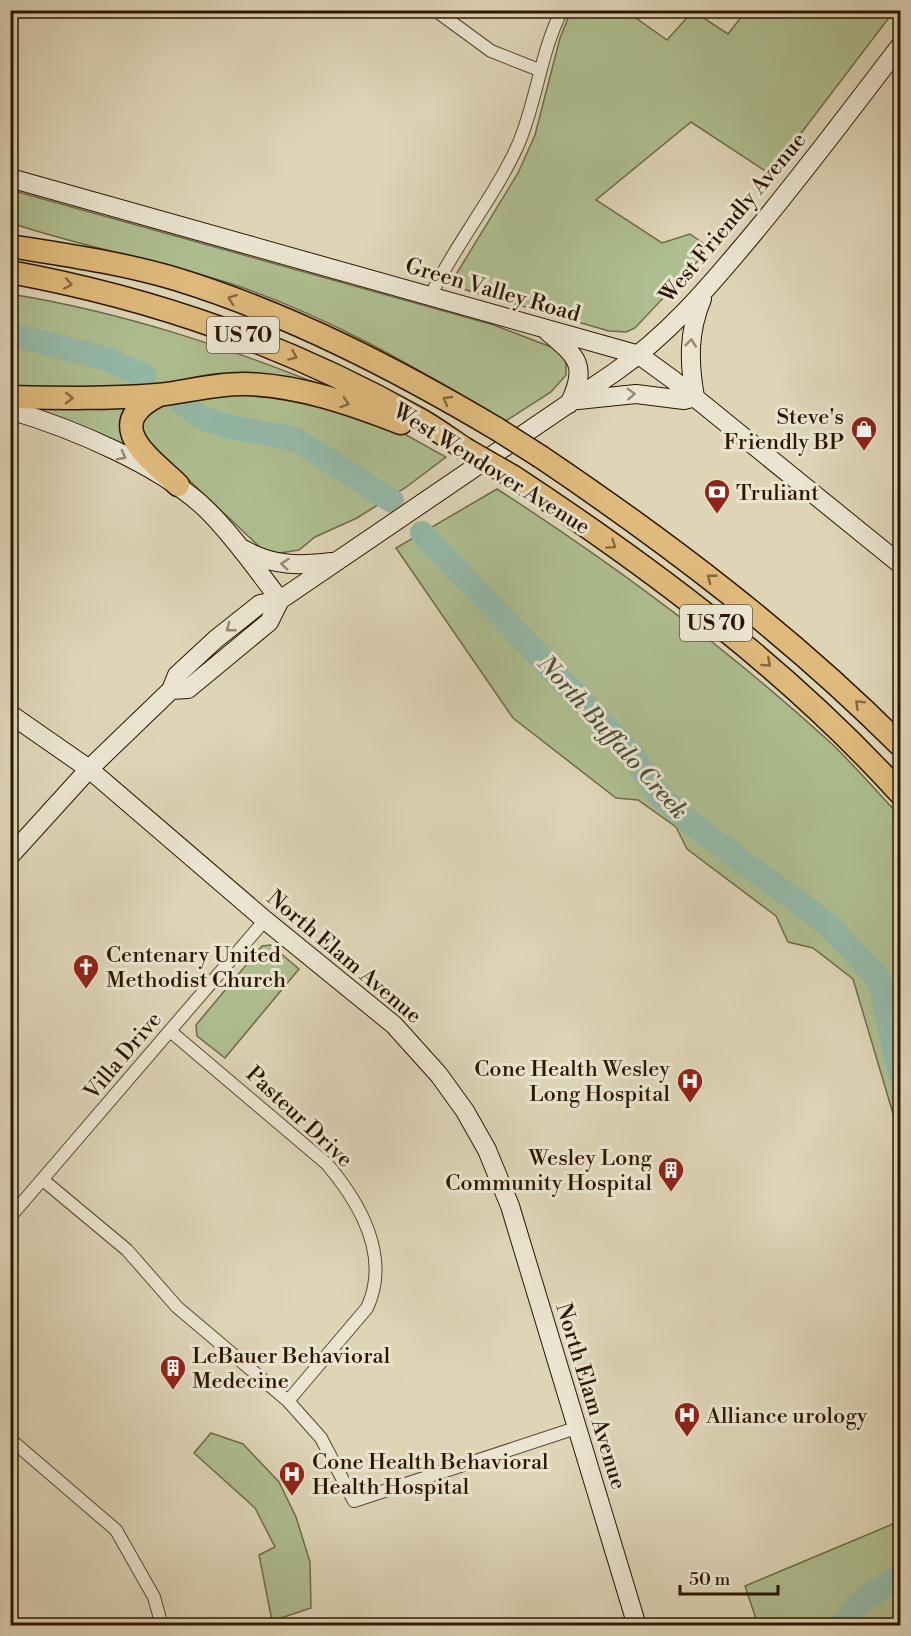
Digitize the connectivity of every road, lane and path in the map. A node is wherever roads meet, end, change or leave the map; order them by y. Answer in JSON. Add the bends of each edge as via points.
{"nodes":[{"id":1,"x":435,"y":10,"type":"edge"},
{"id":2,"x":562,"y":10,"type":"edge"},
{"id":3,"x":900,"y":46,"type":"edge"},
{"id":4,"x":539,"y":70,"type":"junction"},
{"id":5,"x":10,"y":178,"type":"edge"},
{"id":6,"x":10,"y":229,"type":"edge"},
{"id":7,"x":10,"y":246,"type":"edge"},
{"id":8,"x":120,"y":264,"type":"junction"},
{"id":9,"x":10,"y":272,"type":"edge"},
{"id":10,"x":705,"y":292,"type":"junction"},
{"id":11,"x":431,"y":295,"type":"junction"},
{"id":12,"x":542,"y":327,"type":"junction"},
{"id":13,"x":639,"y":355,"type":"junction"},
{"id":14,"x":160,"y":394,"type":"junction"},
{"id":15,"x":10,"y":397,"type":"edge"},
{"id":16,"x":695,"y":397,"type":"junction"},
{"id":17,"x":571,"y":403,"type":"junction"},
{"id":18,"x":10,"y":410,"type":"edge"},
{"id":19,"x":461,"y":446,"type":"junction"},
{"id":20,"x":178,"y":485,"type":"junction"},
{"id":21,"x":237,"y":546,"type":"junction"},
{"id":22,"x":336,"y":561,"type":"junction"},
{"id":23,"x":900,"y":564,"type":"edge"},
{"id":24,"x":280,"y":600,"type":"junction"},
{"id":25,"x":10,"y":714,"type":"edge"},
{"id":26,"x":900,"y":745,"type":"edge"},
{"id":27,"x":90,"y":770,"type":"junction"},
{"id":28,"x":900,"y":793,"type":"edge"},
{"id":29,"x":10,"y":856,"type":"edge"},
{"id":30,"x":265,"y":920,"type":"junction"},
{"id":31,"x":170,"y":1031,"type":"junction"},
{"id":32,"x":43,"y":1180,"type":"junction"},
{"id":33,"x":10,"y":1217,"type":"edge"},
{"id":34,"x":288,"y":1401,"type":"junction"},
{"id":35,"x":576,"y":1428,"type":"junction"},
{"id":36,"x":10,"y":1439,"type":"edge"},
{"id":37,"x":162,"y":1626,"type":"edge"},
{"id":38,"x":637,"y":1626,"type":"edge"}],
"edges":[{"from":1,"to":4,"type":"street","via":[[490,51]]},
{"from":2,"to":4,"type":"street"},
{"from":3,"to":10,"type":"main road","name":"West Friendly Avenue","via":[[804,172]]},
{"from":4,"to":11,"type":"street","via":[[532,109],[518,144]]},
{"from":5,"to":11,"type":"main road","name":"Green Valley Road"},
{"from":6,"to":8,"type":"highway"},
{"from":7,"to":8,"type":"highway","name":"West Wendover Avenue","number":"US 70"},
{"from":26,"to":8,"type":"highway","name":"West Wendover Avenue","number":"US 70","one_way":true,"bridge":true,"via":[[838,684],[752,610],[626,514],[497,429],[388,368],[289,322],[207,290]]},
{"from":9,"to":19,"type":"highway","name":"West Wendover Avenue","number":"US 70","one_way":true,"via":[[84,287],[214,323],[373,394]]},
{"from":10,"to":13,"type":"main road","name":"West Friendly Avenue"},
{"from":16,"to":10,"type":"main road","one_way":true,"via":[[690,339]]},
{"from":11,"to":12,"type":"main road","name":"Green Valley Road"},
{"from":12,"to":13,"type":"main road","name":"Green Valley Road"},
{"from":12,"to":17,"type":"main road","via":[[578,363],[579,379]]},
{"from":13,"to":16,"type":"main road","name":"Green Valley Road"},
{"from":13,"to":17,"type":"main road","name":"West Friendly Avenue"},
{"from":15,"to":14,"type":"highway","one_way":true,"via":[[109,399]]},
{"from":14,"to":19,"type":"highway","one_way":true,"via":[[236,384],[289,388],[369,410]]},
{"from":14,"to":20,"type":"highway","via":[[139,407],[131,434],[143,453]]},
{"from":17,"to":16,"type":"main road","one_way":true,"via":[[636,394],[684,400]]},
{"from":16,"to":23,"type":"main road","name":"Green Valley Road"},
{"from":17,"to":22,"type":"main road","name":"West Friendly Avenue"},
{"from":18,"to":20,"type":"main road","one_way":true,"via":[[65,427]]},
{"from":19,"to":28,"type":"highway","name":"West Wendover Avenue","number":"US 70","one_way":true,"bridge":true,"via":[[619,549],[755,653],[821,711]]},
{"from":20,"to":21,"type":"main road"},
{"from":22,"to":21,"type":"main road","one_way":true,"via":[[279,564]]},
{"from":21,"to":24,"type":"main road"},
{"from":22,"to":24,"type":"main road","name":"West Friendly Avenue"},
{"from":24,"to":27,"type":"main road","name":"West Friendly Avenue","via":[[260,604],[216,639],[177,675],[171,690]]},
{"from":25,"to":27,"type":"main road","name":"North Elam Avenue"},
{"from":27,"to":29,"type":"main road","name":"West Friendly Avenue"},
{"from":27,"to":30,"type":"main road","name":"North Elam Avenue"},
{"from":30,"to":31,"type":"street","name":"Villa Drive"},
{"from":30,"to":35,"type":"main road","name":"North Elam Avenue","via":[[394,1025],[440,1075],[465,1112],[487,1150],[510,1206]]},
{"from":31,"to":32,"type":"street","name":"Villa Drive"},
{"from":31,"to":34,"type":"street","name":"Pasteur Drive","via":[[327,1164],[359,1209],[368,1231],[377,1267],[374,1295],[356,1324]]},
{"from":32,"to":33,"type":"street","name":"Villa Drive"},
{"from":32,"to":34,"type":"street","via":[[127,1250],[177,1306]]},
{"from":34,"to":35,"type":"street","via":[[321,1438],[354,1501]]},
{"from":35,"to":38,"type":"main road","name":"North Elam Avenue"},
{"from":36,"to":37,"type":"street","via":[[116,1530],[154,1597]]}]}
